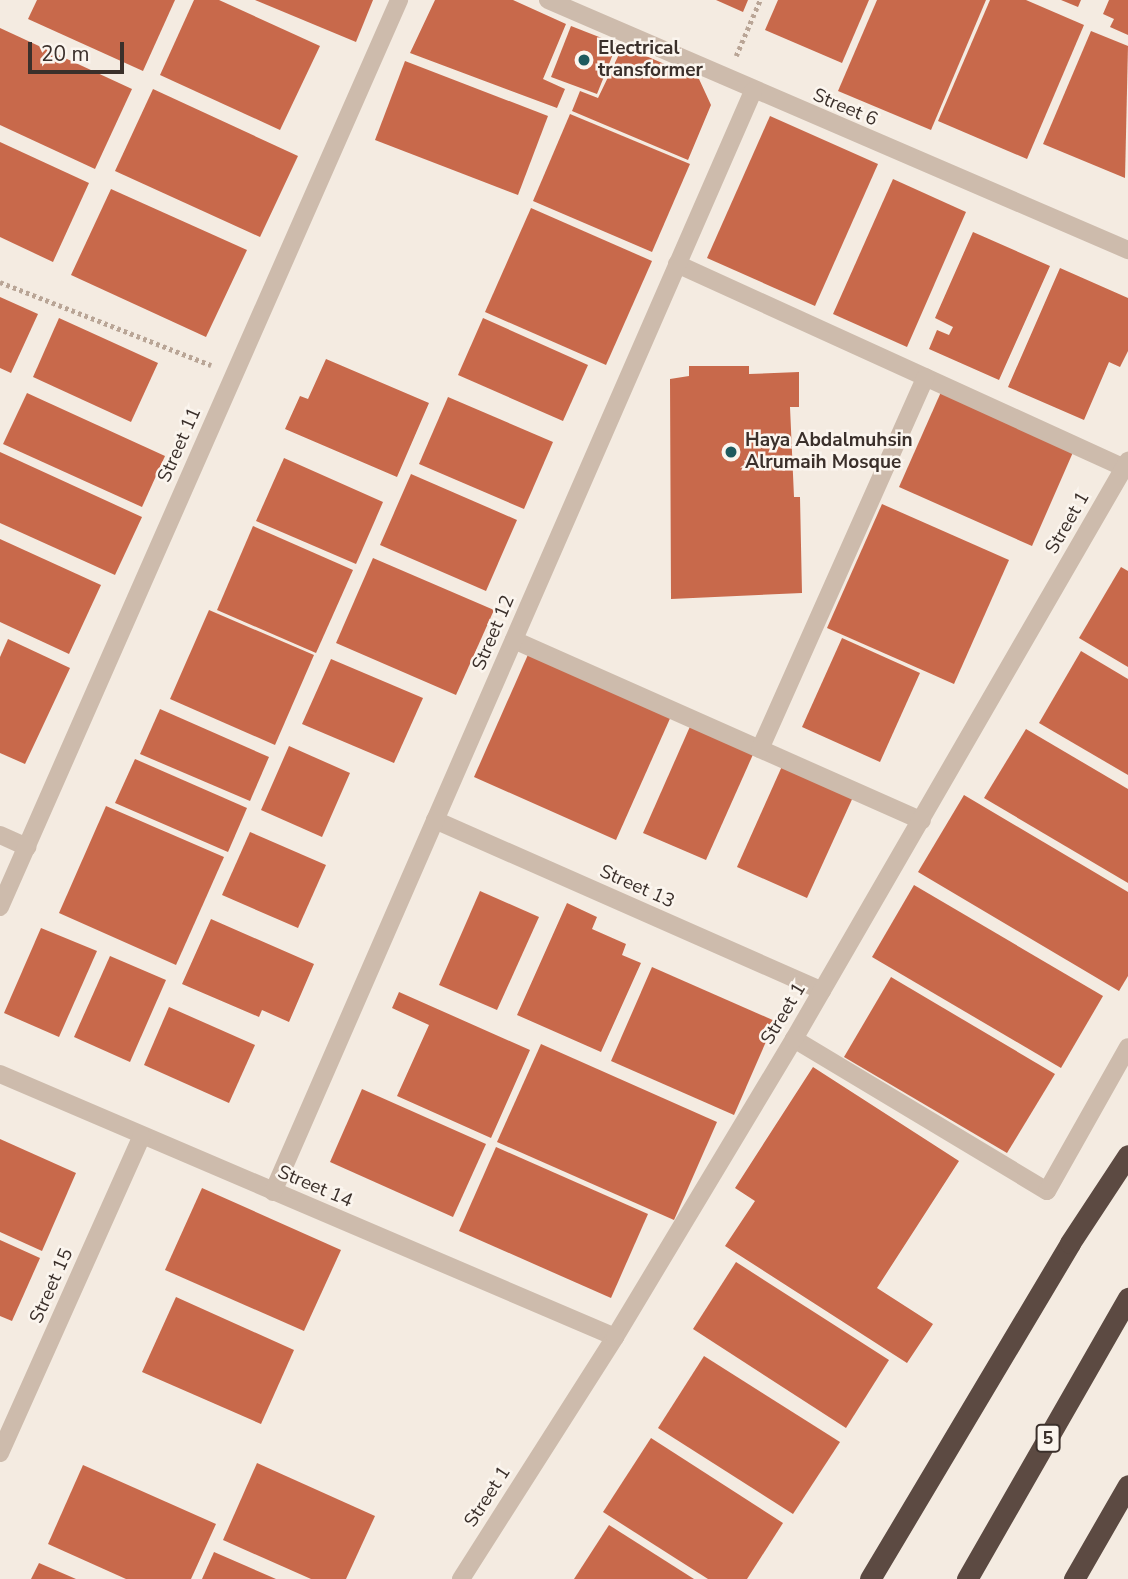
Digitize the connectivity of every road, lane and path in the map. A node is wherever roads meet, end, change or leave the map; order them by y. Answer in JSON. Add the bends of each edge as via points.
{"nodes":[{"id":1,"x":399,"y":0,"type":"edge"},
{"id":2,"x":548,"y":0,"type":"edge"},
{"id":3,"x":760,"y":0,"type":"edge"},
{"id":4,"x":726,"y":79,"type":"junction"},
{"id":5,"x":753,"y":91,"type":"junction"},
{"id":6,"x":1128,"y":250,"type":"edge"},
{"id":7,"x":677,"y":264,"type":"junction"},
{"id":8,"x":0,"y":282,"type":"edge"},
{"id":9,"x":234,"y":374,"type":"junction"},
{"id":10,"x":926,"y":377,"type":"junction"},
{"id":11,"x":1126,"y":464,"type":"edge"},
{"id":12,"x":514,"y":640,"type":"junction"},
{"id":13,"x":760,"y":749,"type":"junction"},
{"id":14,"x":435,"y":820,"type":"junction"},
{"id":15,"x":922,"y":821,"type":"junction"},
{"id":16,"x":0,"y":835,"type":"edge"},
{"id":17,"x":27,"y":847,"type":"junction"},
{"id":18,"x":0,"y":907,"type":"edge"},
{"id":19,"x":822,"y":991,"type":"junction"},
{"id":20,"x":794,"y":1039,"type":"junction"},
{"id":21,"x":1128,"y":1047,"type":"edge"},
{"id":22,"x":0,"y":1074,"type":"edge"},
{"id":23,"x":142,"y":1136,"type":"junction"},
{"id":24,"x":1128,"y":1155,"type":"edge"},
{"id":25,"x":274,"y":1192,"type":"junction"},
{"id":26,"x":1128,"y":1298,"type":"edge"},
{"id":27,"x":615,"y":1337,"type":"junction"},
{"id":28,"x":0,"y":1453,"type":"edge"},
{"id":29,"x":1128,"y":1485,"type":"edge"},
{"id":30,"x":461,"y":1579,"type":"edge"},
{"id":31,"x":870,"y":1579,"type":"edge"},
{"id":32,"x":967,"y":1579,"type":"edge"},
{"id":33,"x":1074,"y":1579,"type":"edge"}],
"edges":[{"from":1,"to":9,"type":"street","name":"Street 11"},
{"from":2,"to":4,"type":"street","name":"Street 6"},
{"from":3,"to":4,"type":"path"},
{"from":4,"to":5,"type":"street","name":"Street 6"},
{"from":5,"to":6,"type":"street","name":"Street 6"},
{"from":5,"to":7,"type":"street","name":"Street 12"},
{"from":7,"to":10,"type":"street"},
{"from":7,"to":12,"type":"street","name":"Street 12"},
{"from":8,"to":9,"type":"path"},
{"from":9,"to":17,"type":"street","name":"Street 11"},
{"from":10,"to":11,"type":"street"},
{"from":10,"to":13,"type":"street"},
{"from":11,"to":15,"type":"street","name":"Street 1"},
{"from":12,"to":13,"type":"street"},
{"from":12,"to":14,"type":"street","name":"Street 12"},
{"from":13,"to":15,"type":"street"},
{"from":14,"to":19,"type":"street","name":"Street 13"},
{"from":14,"to":25,"type":"street","name":"Street 12"},
{"from":15,"to":19,"type":"street","name":"Street 1"},
{"from":16,"to":17,"type":"street"},
{"from":17,"to":18,"type":"street","name":"Street 11"},
{"from":19,"to":20,"type":"street","name":"Street 1"},
{"from":20,"to":21,"type":"street","via":[[1047,1191]]},
{"from":20,"to":27,"type":"street","name":"Street 1"},
{"from":22,"to":23,"type":"street","name":"Street 14"},
{"from":23,"to":25,"type":"street","name":"Street 14"},
{"from":23,"to":28,"type":"street","name":"Street 15"},
{"from":24,"to":31,"type":"highway","via":[[1070,1243]]},
{"from":25,"to":27,"type":"street","name":"Street 14"},
{"from":26,"to":32,"type":"highway","number":"5"},
{"from":27,"to":30,"type":"street","name":"Street 1"},
{"from":29,"to":33,"type":"highway"}]}
